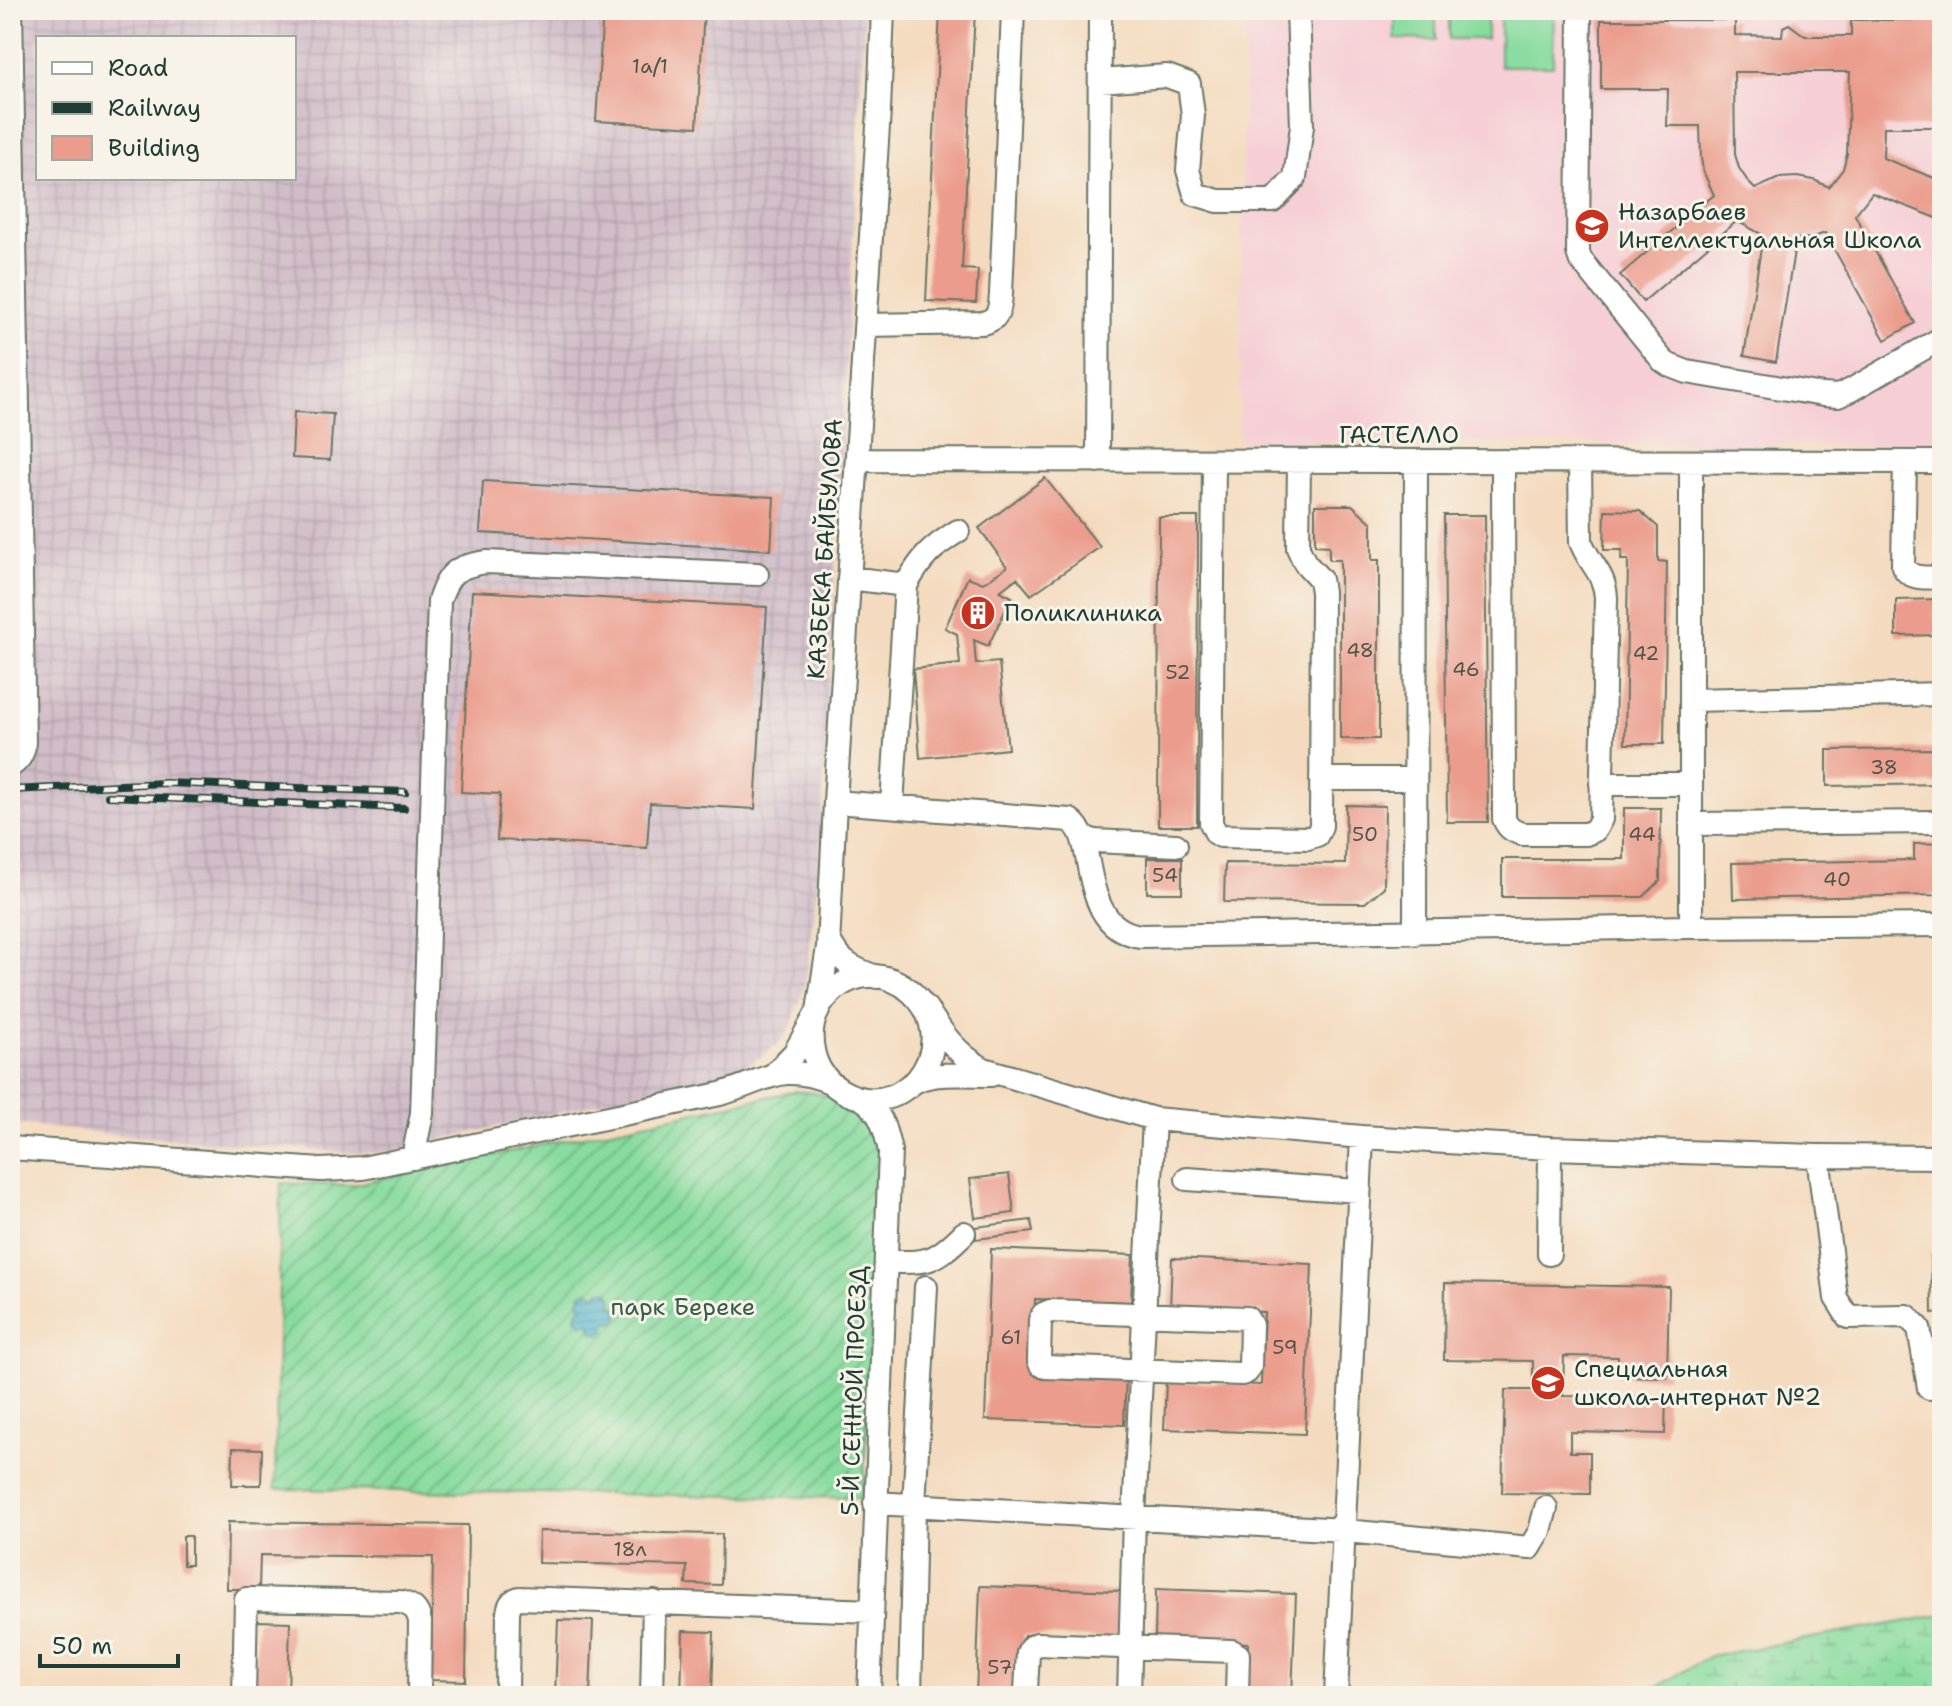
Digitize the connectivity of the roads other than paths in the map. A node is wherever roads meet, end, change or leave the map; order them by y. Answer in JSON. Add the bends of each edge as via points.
{"nodes":[{"id":1,"x":11,"y":10,"type":"edge"},
{"id":2,"x":883,"y":10,"type":"edge"},
{"id":3,"x":1013,"y":10,"type":"edge"},
{"id":4,"x":1100,"y":10,"type":"edge"},
{"id":5,"x":1298,"y":10,"type":"edge"},
{"id":6,"x":1580,"y":10,"type":"edge"},
{"id":7,"x":1100,"y":81,"type":"junction"},
{"id":8,"x":866,"y":325,"type":"junction"},
{"id":9,"x":1942,"y":338,"type":"edge"},
{"id":10,"x":857,"y":460,"type":"junction"},
{"id":11,"x":1098,"y":461,"type":"junction"},
{"id":12,"x":1214,"y":461,"type":"junction"},
{"id":13,"x":1299,"y":461,"type":"junction"},
{"id":14,"x":1416,"y":461,"type":"junction"},
{"id":15,"x":1503,"y":461,"type":"junction"},
{"id":16,"x":1580,"y":461,"type":"junction"},
{"id":17,"x":1691,"y":462,"type":"junction"},
{"id":18,"x":1905,"y":462,"type":"junction"},
{"id":19,"x":1942,"y":462,"type":"edge"},
{"id":20,"x":958,"y":531,"type":"dead end"},
{"id":21,"x":757,"y":574,"type":"dead end"},
{"id":22,"x":1942,"y":577,"type":"edge"},
{"id":23,"x":849,"y":578,"type":"junction"},
{"id":24,"x":906,"y":585,"type":"junction"},
{"id":25,"x":1942,"y":694,"type":"edge"},
{"id":26,"x":1691,"y":700,"type":"junction"},
{"id":27,"x":10,"y":766,"type":"edge"},
{"id":28,"x":1321,"y":779,"type":"junction"},
{"id":29,"x":1415,"y":779,"type":"junction"},
{"id":30,"x":1601,"y":784,"type":"junction"},
{"id":31,"x":1691,"y":784,"type":"junction"},
{"id":32,"x":835,"y":802,"type":"junction"},
{"id":33,"x":892,"y":805,"type":"junction"},
{"id":34,"x":1942,"y":822,"type":"edge"},
{"id":35,"x":1691,"y":824,"type":"junction"},
{"id":36,"x":1082,"y":837,"type":"junction"},
{"id":37,"x":1176,"y":845,"type":"dead end"},
{"id":38,"x":1942,"y":925,"type":"edge"},
{"id":39,"x":1691,"y":927,"type":"junction"},
{"id":40,"x":1415,"y":933,"type":"junction"},
{"id":41,"x":828,"y":937,"type":"junction"},
{"id":42,"x":880,"y":977,"type":"junction"},
{"id":43,"x":926,"y":1008,"type":"junction"},
{"id":44,"x":818,"y":1011,"type":"junction"},
{"id":45,"x":773,"y":1075,"type":"junction"},
{"id":46,"x":1001,"y":1075,"type":"junction"},
{"id":47,"x":830,"y":1082,"type":"junction"},
{"id":48,"x":909,"y":1086,"type":"junction"},
{"id":49,"x":861,"y":1098,"type":"junction"},
{"id":50,"x":1154,"y":1119,"type":"junction"},
{"id":51,"x":1362,"y":1137,"type":"junction"},
{"id":52,"x":10,"y":1148,"type":"edge"},
{"id":53,"x":1550,"y":1148,"type":"junction"},
{"id":54,"x":890,"y":1151,"type":"junction"},
{"id":55,"x":1818,"y":1156,"type":"junction"},
{"id":56,"x":1942,"y":1157,"type":"edge"},
{"id":57,"x":413,"y":1158,"type":"junction"},
{"id":58,"x":1187,"y":1179,"type":"dead end"},
{"id":59,"x":1358,"y":1191,"type":"junction"},
{"id":60,"x":964,"y":1233,"type":"dead end"},
{"id":61,"x":1549,"y":1254,"type":"dead end"},
{"id":62,"x":886,"y":1262,"type":"junction"},
{"id":63,"x":926,"y":1287,"type":"dead end"},
{"id":64,"x":1143,"y":1314,"type":"junction"},
{"id":65,"x":1141,"y":1370,"type":"junction"},
{"id":66,"x":1929,"y":1388,"type":"dead end"},
{"id":67,"x":875,"y":1503,"type":"junction"},
{"id":68,"x":914,"y":1505,"type":"junction"},
{"id":69,"x":1546,"y":1508,"type":"dead end"},
{"id":70,"x":1134,"y":1517,"type":"junction"},
{"id":71,"x":1345,"y":1530,"type":"junction"},
{"id":72,"x":654,"y":1602,"type":"junction"},
{"id":73,"x":872,"y":1611,"type":"junction"},
{"id":74,"x":1131,"y":1647,"type":"junction"},
{"id":75,"x":244,"y":1696,"type":"edge"},
{"id":76,"x":419,"y":1696,"type":"edge"},
{"id":77,"x":507,"y":1696,"type":"edge"},
{"id":78,"x":652,"y":1696,"type":"edge"},
{"id":79,"x":869,"y":1696,"type":"edge"},
{"id":80,"x":910,"y":1696,"type":"edge"},
{"id":81,"x":1029,"y":1696,"type":"edge"},
{"id":82,"x":1129,"y":1696,"type":"edge"},
{"id":83,"x":1237,"y":1696,"type":"edge"},
{"id":84,"x":1336,"y":1696,"type":"edge"}],
"edges":[{"from":1,"to":27,"type":"street","via":[[24,746]]},
{"from":2,"to":8,"type":"street","name":"КАЗБЕКА БАЙБУЛОВА"},
{"from":3,"to":8,"type":"street","via":[[1000,310],[992,321],[982,323]]},
{"from":4,"to":7,"type":"street"},
{"from":5,"to":7,"type":"street","via":[[1302,126],[1295,178],[1273,201],[1218,201],[1195,194],[1188,170],[1193,115],[1189,84],[1167,76]]},
{"from":6,"to":9,"type":"street","via":[[1580,259],[1663,361],[1687,372],[1838,396]]},
{"from":7,"to":11,"type":"street"},
{"from":8,"to":10,"type":"street","name":"КАЗБЕКА БАЙБУЛОВА"},
{"from":10,"to":11,"type":"street","name":"ГАСТЕЛЛО"},
{"from":10,"to":23,"type":"street","name":"КАЗБЕКА БАЙБУЛОВА"},
{"from":11,"to":12,"type":"street","name":"ГАСТЕЛЛО"},
{"from":12,"to":13,"type":"street","name":"ГАСТЕЛЛО"},
{"from":12,"to":28,"type":"street","via":[[1212,829],[1226,837],[1314,837],[1321,826]]},
{"from":13,"to":14,"type":"street","name":"ГАСТЕЛЛО"},
{"from":13,"to":28,"type":"street","via":[[1298,548],[1322,586]]},
{"from":14,"to":15,"type":"street","name":"ГАСТЕЛЛО"},
{"from":14,"to":29,"type":"street"},
{"from":15,"to":16,"type":"street","name":"ГАСТЕЛЛО"},
{"from":15,"to":30,"type":"street","via":[[1504,819],[1522,834],[1592,832],[1601,819]]},
{"from":16,"to":17,"type":"street","name":"ГАСТЕЛЛО"},
{"from":16,"to":30,"type":"street","via":[[1581,542],[1606,589]]},
{"from":17,"to":18,"type":"street","name":"ГАСТЕЛЛО"},
{"from":17,"to":26,"type":"street"},
{"from":18,"to":19,"type":"street","name":"ГАСТЕЛЛО"},
{"from":18,"to":22,"type":"street","via":[[1903,566],[1911,576]]},
{"from":20,"to":24,"type":"street","via":[[935,546]]},
{"from":21,"to":57,"type":"street","via":[[486,562],[456,570],[446,582],[439,601],[422,1113]]},
{"from":23,"to":24,"type":"street"},
{"from":23,"to":32,"type":"street","name":"КАЗБЕКА БАЙБУЛОВА"},
{"from":24,"to":33,"type":"street"},
{"from":25,"to":26,"type":"street"},
{"from":26,"to":31,"type":"street"},
{"from":28,"to":29,"type":"street"},
{"from":29,"to":40,"type":"street"},
{"from":30,"to":31,"type":"street"},
{"from":31,"to":35,"type":"street"},
{"from":32,"to":33,"type":"street"},
{"from":32,"to":41,"type":"street","name":"КАЗБЕКА БАЙБУЛОВА"},
{"from":33,"to":36,"type":"street","via":[[1070,820]]},
{"from":34,"to":35,"type":"street"},
{"from":35,"to":39,"type":"street"},
{"from":36,"to":37,"type":"street"},
{"from":36,"to":40,"type":"street","via":[[1098,902],[1117,929],[1129,934]]},
{"from":38,"to":39,"type":"street"},
{"from":39,"to":40,"type":"street"},
{"from":41,"to":42,"type":"street","via":[[846,963]]},
{"from":41,"to":44,"type":"street","name":"КАЗБЕКА БАЙБУЛОВА"},
{"from":42,"to":43,"type":"street","via":[[907,987]]},
{"from":42,"to":44,"type":"street","via":[[843,984]]},
{"from":43,"to":46,"type":"street","via":[[955,1049]]},
{"from":43,"to":48,"type":"street","via":[[933,1046],[927,1065]]},
{"from":44,"to":45,"type":"street","name":"КАЗБЕКА БАЙБУЛОВА","via":[[795,1052]]},
{"from":44,"to":47,"type":"street","via":[[812,1049]]},
{"from":45,"to":47,"type":"street","via":[[798,1072]]},
{"from":45,"to":57,"type":"street","via":[[720,1094]]},
{"from":46,"to":48,"type":"street","via":[[949,1076]]},
{"from":46,"to":50,"type":"street"},
{"from":47,"to":49,"type":"street"},
{"from":48,"to":49,"type":"street","via":[[882,1098]]},
{"from":48,"to":54,"type":"street","via":[[893,1115]]},
{"from":49,"to":54,"type":"street","name":"5-Й СЕННОЙ ПРОЕЗД","via":[[880,1118]]},
{"from":50,"to":51,"type":"street"},
{"from":50,"to":64,"type":"street"},
{"from":51,"to":53,"type":"street"},
{"from":51,"to":59,"type":"street"},
{"from":52,"to":57,"type":"street","via":[[321,1170]]},
{"from":53,"to":55,"type":"street"},
{"from":53,"to":61,"type":"street"},
{"from":54,"to":62,"type":"street","name":"5-Й СЕННОЙ ПРОЕЗД"},
{"from":55,"to":56,"type":"street"},
{"from":55,"to":66,"type":"street","via":[[1836,1298],[1848,1317],[1907,1316],[1919,1328]]},
{"from":58,"to":59,"type":"street"},
{"from":59,"to":71,"type":"street"},
{"from":60,"to":62,"type":"street","via":[[931,1259]]},
{"from":62,"to":67,"type":"street","name":"5-Й СЕННОЙ ПРОЕЗД"},
{"from":63,"to":68,"type":"street"},
{"from":64,"to":65,"type":"street"},
{"from":64,"to":65,"type":"street","via":[[1050,1311],[1041,1317],[1039,1344],[1039,1361],[1045,1367]]},
{"from":64,"to":65,"type":"street","via":[[1247,1318],[1250,1367],[1242,1374]]},
{"from":65,"to":70,"type":"street"},
{"from":67,"to":68,"type":"street"},
{"from":67,"to":73,"type":"street","name":"5-Й СЕННОЙ ПРОЕЗД"},
{"from":68,"to":70,"type":"street"},
{"from":68,"to":80,"type":"street"},
{"from":69,"to":71,"type":"street","via":[[1530,1548]]},
{"from":70,"to":71,"type":"street"},
{"from":70,"to":74,"type":"street"},
{"from":71,"to":84,"type":"street"},
{"from":72,"to":73,"type":"street"},
{"from":72,"to":77,"type":"street","via":[[513,1600],[508,1613]]},
{"from":72,"to":78,"type":"street"},
{"from":73,"to":79,"type":"street","name":"5-Й СЕННОЙ ПРОЕЗД"},
{"from":74,"to":81,"type":"street","via":[[1034,1645],[1028,1653]]},
{"from":74,"to":82,"type":"street"},
{"from":74,"to":83,"type":"street","via":[[1235,1652]]},
{"from":75,"to":76,"type":"street","via":[[246,1599],[408,1604],[419,1613]]}]}
